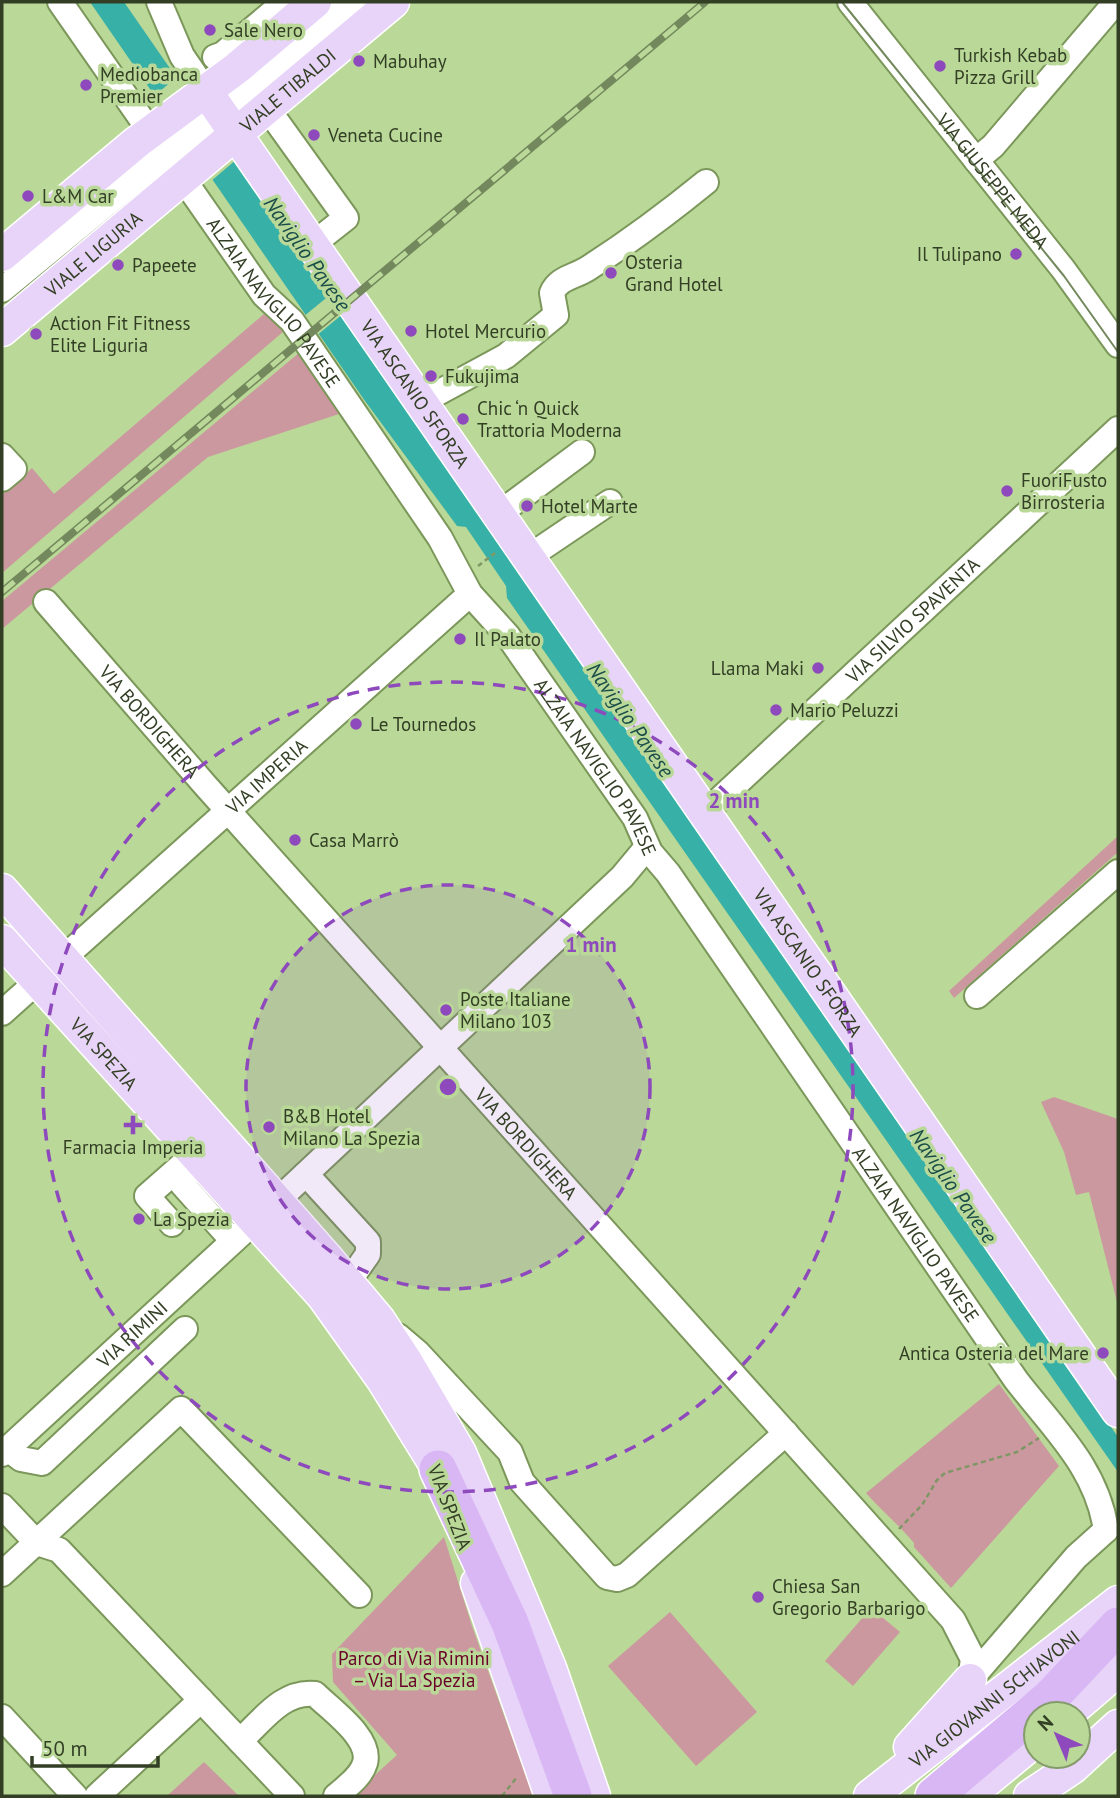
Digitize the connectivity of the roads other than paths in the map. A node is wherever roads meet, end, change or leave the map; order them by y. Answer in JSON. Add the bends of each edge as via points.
{"nodes":[{"id":1,"x":60,"y":2,"type":"edge"},
{"id":2,"x":159,"y":2,"type":"edge"},
{"id":3,"x":285,"y":2,"type":"edge"},
{"id":4,"x":315,"y":2,"type":"edge"},
{"id":5,"x":352,"y":2,"type":"edge"},
{"id":6,"x":393,"y":2,"type":"edge"},
{"id":7,"x":845,"y":2,"type":"edge"},
{"id":8,"x":1116,"y":2,"type":"edge"},
{"id":9,"x":857,"y":11,"type":"edge"},
{"id":10,"x":215,"y":57,"type":"dead end"},
{"id":11,"x":267,"y":108,"type":"junction"},
{"id":12,"x":216,"y":115,"type":"junction"},
{"id":13,"x":172,"y":150,"type":"junction"},
{"id":14,"x":976,"y":160,"type":"junction"},
{"id":15,"x":706,"y":182,"type":"dead end"},
{"id":16,"x":313,"y":244,"type":"junction"},
{"id":17,"x":2,"y":255,"type":"edge"},
{"id":18,"x":2,"y":290,"type":"edge"},
{"id":19,"x":2,"y":330,"type":"edge"},
{"id":20,"x":1118,"y":345,"type":"edge"},
{"id":21,"x":423,"y":401,"type":"junction"},
{"id":22,"x":1118,"y":429,"type":"edge"},
{"id":23,"x":582,"y":452,"type":"dead end"},
{"id":24,"x":2,"y":456,"type":"edge"},
{"id":25,"x":2,"y":479,"type":"edge"},
{"id":26,"x":610,"y":502,"type":"dead end"},
{"id":27,"x":500,"y":513,"type":"junction"},
{"id":28,"x":530,"y":556,"type":"junction"},
{"id":29,"x":470,"y":594,"type":"junction"},
{"id":30,"x":46,"y":602,"type":"dead end"},
{"id":31,"x":229,"y":810,"type":"junction"},
{"id":32,"x":706,"y":812,"type":"junction"},
{"id":33,"x":647,"y":846,"type":"junction"},
{"id":34,"x":1118,"y":872,"type":"edge"},
{"id":35,"x":2,"y":890,"type":"edge"},
{"id":36,"x":2,"y":941,"type":"edge"},
{"id":37,"x":62,"y":959,"type":"junction"},
{"id":38,"x":37,"y":981,"type":"junction"},
{"id":39,"x":977,"y":996,"type":"dead end"},
{"id":40,"x":2,"y":1013,"type":"edge"},
{"id":41,"x":441,"y":1047,"type":"junction"},
{"id":42,"x":196,"y":1155,"type":"junction"},
{"id":43,"x":306,"y":1174,"type":"junction"},
{"id":44,"x":346,"y":1218,"type":"junction"},
{"id":45,"x":255,"y":1221,"type":"junction"},
{"id":46,"x":172,"y":1224,"type":"dead end"},
{"id":47,"x":316,"y":1246,"type":"junction"},
{"id":48,"x":347,"y":1284,"type":"junction"},
{"id":49,"x":379,"y":1321,"type":"junction"},
{"id":50,"x":185,"y":1329,"type":"dead end"},
{"id":51,"x":1118,"y":1411,"type":"edge"},
{"id":52,"x":478,"y":1416,"type":"junction"},
{"id":53,"x":786,"y":1433,"type":"junction"},
{"id":54,"x":5,"y":1452,"type":"edge"},
{"id":55,"x":449,"y":1461,"type":"junction"},
{"id":56,"x":2,"y":1506,"type":"edge"},
{"id":57,"x":1112,"y":1533,"type":"edge"},
{"id":58,"x":37,"y":1543,"type":"junction"},
{"id":59,"x":2,"y":1574,"type":"edge"},
{"id":60,"x":359,"y":1595,"type":"dead end"},
{"id":61,"x":1118,"y":1602,"type":"edge"},
{"id":62,"x":1118,"y":1609,"type":"edge"},
{"id":63,"x":953,"y":1620,"type":"junction"},
{"id":64,"x":1013,"y":1631,"type":"junction"},
{"id":65,"x":1102,"y":1633,"type":"edge"},
{"id":66,"x":1116,"y":1678,"type":"edge"},
{"id":67,"x":970,"y":1680,"type":"junction"},
{"id":68,"x":201,"y":1700,"type":"junction"},
{"id":69,"x":1086,"y":1700,"type":"edge"},
{"id":70,"x":1092,"y":1711,"type":"edge"},
{"id":71,"x":2,"y":1717,"type":"edge"},
{"id":72,"x":1118,"y":1726,"type":"edge"},
{"id":73,"x":240,"y":1741,"type":"junction"},
{"id":74,"x":1022,"y":1765,"type":"edge"},
{"id":75,"x":1026,"y":1770,"type":"edge"},
{"id":76,"x":885,"y":1791,"type":"edge"},
{"id":77,"x":75,"y":1796,"type":"edge"},
{"id":78,"x":97,"y":1796,"type":"edge"},
{"id":79,"x":292,"y":1796,"type":"edge"},
{"id":80,"x":336,"y":1796,"type":"edge"},
{"id":81,"x":551,"y":1796,"type":"edge"},
{"id":82,"x":573,"y":1796,"type":"edge"},
{"id":83,"x":594,"y":1796,"type":"edge"},
{"id":84,"x":934,"y":1796,"type":"edge"},
{"id":85,"x":968,"y":1796,"type":"edge"},
{"id":86,"x":1001,"y":1796,"type":"edge"},
{"id":87,"x":1030,"y":1796,"type":"edge"}],
"edges":[{"from":1,"to":13,"type":"street","name":"ALZAIA NAVIGLIO PAVESE"},
{"from":2,"to":12,"type":"street","via":[[182,56]]},
{"from":3,"to":10,"type":"street"},
{"from":4,"to":12,"type":"main road","name":"VIALE TIBALDI"},
{"from":5,"to":12,"type":"street","name":"VIALE TIBALDI"},
{"from":6,"to":11,"type":"main road","name":"VIALE TIBALDI"},
{"from":7,"to":9,"type":"street","name":"VIA GIUSEPPE MEDA"},
{"from":8,"to":14,"type":"street"},
{"from":9,"to":14,"type":"street","name":"VIA GIUSEPPE MEDA"},
{"from":11,"to":12,"type":"main road","name":"VIALE TIBALDI"},
{"from":11,"to":16,"type":"street","via":[[346,218]]},
{"from":12,"to":13,"type":"main road","name":"VIALE TIBALDI"},
{"from":12,"to":13,"type":"main road","name":"VIALE TIBALDI"},
{"from":12,"to":16,"type":"main road","name":"VIA ASCANIO SFORZA"},
{"from":13,"to":17,"type":"main road"},
{"from":13,"to":18,"type":"street","name":"VIALE LIGURIA"},
{"from":13,"to":19,"type":"main road","name":"VIALE LIGURIA"},
{"from":13,"to":29,"type":"street","name":"ALZAIA NAVIGLIO PAVESE","via":[[264,295],[292,321],[440,538]]},
{"from":14,"to":20,"type":"street","name":"VIA GIUSEPPE MEDA"},
{"from":15,"to":21,"type":"street","via":[[634,238],[559,281],[552,293],[556,314],[513,351]]},
{"from":16,"to":21,"type":"main road","name":"VIA ASCANIO SFORZA"},
{"from":21,"to":27,"type":"main road","name":"VIA ASCANIO SFORZA"},
{"from":22,"to":32,"type":"street","name":"VIA SILVIO SPAVENTA"},
{"from":23,"to":27,"type":"street"},
{"from":24,"to":25,"type":"street","via":[[14,469]]},
{"from":26,"to":28,"type":"street"},
{"from":27,"to":28,"type":"main road","name":"VIA ASCANIO SFORZA"},
{"from":28,"to":32,"type":"main road","name":"VIA ASCANIO SFORZA"},
{"from":29,"to":31,"type":"street","name":"VIA IMPERIA"},
{"from":29,"to":33,"type":"street","name":"ALZAIA NAVIGLIO PAVESE","via":[[508,636],[635,818]]},
{"from":30,"to":31,"type":"street","name":"VIA BORDIGHERA"},
{"from":31,"to":37,"type":"street","name":"VIA IMPERIA"},
{"from":31,"to":41,"type":"street","name":"VIA BORDIGHERA"},
{"from":32,"to":51,"type":"main road","name":"VIA ASCANIO SFORZA"},
{"from":33,"to":41,"type":"street","name":"VIA RIMINI","via":[[622,877]]},
{"from":33,"to":57,"type":"street","name":"ALZAIA NAVIGLIO PAVESE","via":[[1016,1380],[1082,1464]]},
{"from":34,"to":39,"type":"street"},
{"from":35,"to":37,"type":"main road","name":"VIA SPEZIA"},
{"from":36,"to":38,"type":"main road","name":"VIA SPEZIA"},
{"from":37,"to":38,"type":"street"},
{"from":37,"to":45,"type":"main road","name":"VIA SPEZIA"},
{"from":38,"to":40,"type":"street"},
{"from":38,"to":42,"type":"main road","name":"VIA SPEZIA"},
{"from":41,"to":43,"type":"street","name":"VIA RIMINI"},
{"from":41,"to":53,"type":"street","name":"VIA BORDIGHERA"},
{"from":42,"to":45,"type":"main road","name":"VIA SPEZIA"},
{"from":42,"to":46,"type":"street","via":[[147,1196]]},
{"from":43,"to":44,"type":"street"},
{"from":43,"to":45,"type":"street","name":"VIA RIMINI"},
{"from":44,"to":47,"type":"street"},
{"from":44,"to":48,"type":"street","via":[[368,1242],[368,1254]]},
{"from":45,"to":47,"type":"main road","name":"VIA SPEZIA"},
{"from":45,"to":54,"type":"street","name":"VIA RIMINI","via":[[129,1323]]},
{"from":45,"to":55,"type":"main road","name":"VIA SPEZIA","via":[[323,1296]]},
{"from":47,"to":48,"type":"main road","name":"VIA SPEZIA"},
{"from":48,"to":49,"type":"main road","name":"VIA SPEZIA"},
{"from":49,"to":52,"type":"street","name":"VIA SPEZIA","via":[[418,1353]]},
{"from":49,"to":55,"type":"main road","name":"VIA SPEZIA"},
{"from":50,"to":54,"type":"street","name":"VIA RIMINI","via":[[41,1463]]},
{"from":52,"to":53,"type":"street","name":"VIA SPEZIA","via":[[510,1452],[522,1482],[607,1577],[617,1579],[627,1575]]},
{"from":52,"to":55,"type":"street","name":"VIA SPEZIA","via":[[460,1437]]},
{"from":53,"to":63,"type":"street","name":"VIA BORDIGHERA"},
{"from":55,"to":81,"type":"main road","name":"VIA SPEZIA"},
{"from":55,"to":82,"type":"highway"},
{"from":55,"to":83,"type":"main road","name":"VIA SPEZIA","via":[[550,1668]]},
{"from":56,"to":58,"type":"street"},
{"from":57,"to":64,"type":"street","name":"VIA GIOVANNI SCHIAVONI","via":[[1076,1558]]},
{"from":58,"to":59,"type":"street"},
{"from":58,"to":60,"type":"street","via":[[181,1409]]},
{"from":58,"to":68,"type":"street","via":[[59,1550]]},
{"from":61,"to":76,"type":"main road","name":"VIA GIOVANNI SCHIAVONI"},
{"from":62,"to":65,"type":"main road"},
{"from":63,"to":64,"type":"street","name":"VIA BORDIGHERA","via":[[993,1636]]},
{"from":63,"to":67,"type":"street","name":"VIA BORDIGHERA","via":[[973,1659]]},
{"from":64,"to":67,"type":"street","name":"VIA GIOVANNI SCHIAVONI"},
{"from":65,"to":76,"type":"main road"},
{"from":65,"to":84,"type":"highway","via":[[1058,1691]]},
{"from":66,"to":69,"type":"main road"},
{"from":66,"to":70,"type":"main road"},
{"from":67,"to":76,"type":"main road","via":[[902,1755]]},
{"from":68,"to":73,"type":"street"},
{"from":68,"to":78,"type":"street"},
{"from":71,"to":77,"type":"street"},
{"from":72,"to":87,"type":"main road","via":[[1072,1768]]},
{"from":73,"to":79,"type":"street"},
{"from":73,"to":80,"type":"street","via":[[287,1697],[315,1694],[361,1740],[365,1751],[360,1773]]},
{"from":74,"to":85,"type":"main road"},
{"from":75,"to":86,"type":"main road"}]}
